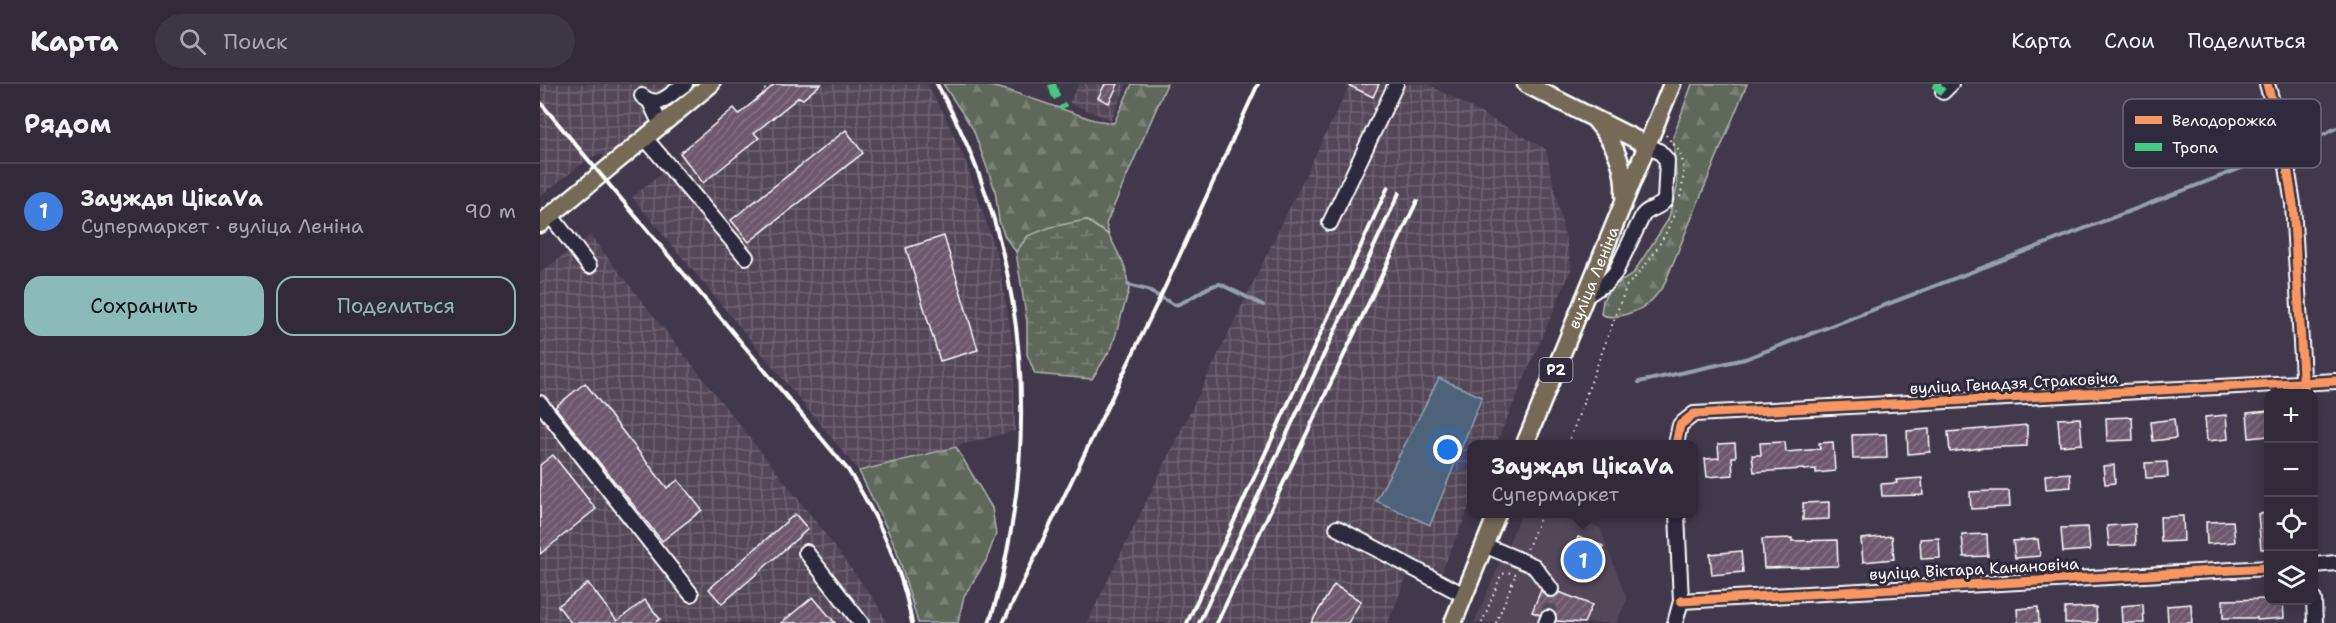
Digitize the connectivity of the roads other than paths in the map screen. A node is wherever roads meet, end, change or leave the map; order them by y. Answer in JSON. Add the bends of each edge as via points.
{"nodes":[{"id":1,"x":685,"y":84,"type":"edge"},
{"id":2,"x":710,"y":84,"type":"edge"},
{"id":3,"x":1396,"y":84,"type":"edge"},
{"id":4,"x":1526,"y":84,"type":"edge"},
{"id":5,"x":1672,"y":84,"type":"edge"},
{"id":6,"x":2267,"y":84,"type":"edge"},
{"id":7,"x":2271,"y":99,"type":"edge"},
{"id":8,"x":1593,"y":118,"type":"junction"},
{"id":9,"x":663,"y":123,"type":"junction"},
{"id":10,"x":645,"y":138,"type":"junction"},
{"id":11,"x":1647,"y":145,"type":"junction"},
{"id":12,"x":2287,"y":168,"type":"edge"},
{"id":13,"x":1624,"y":202,"type":"junction"},
{"id":14,"x":545,"y":220,"type":"edge"},
{"id":15,"x":1330,"y":223,"type":"dead end"},
{"id":16,"x":746,"y":257,"type":"dead end"},
{"id":17,"x":589,"y":266,"type":"dead end"},
{"id":18,"x":1586,"y":296,"type":"junction"},
{"id":19,"x":2336,"y":381,"type":"edge"},
{"id":20,"x":2304,"y":388,"type":"edge"},
{"id":21,"x":540,"y":403,"type":"edge"},
{"id":22,"x":1527,"y":440,"type":"edge"},
{"id":23,"x":1677,"y":440,"type":"edge"},
{"id":24,"x":1495,"y":518,"type":"edge"},
{"id":25,"x":1677,"y":518,"type":"edge"},
{"id":26,"x":1337,"y":528,"type":"dead end"},
{"id":27,"x":1484,"y":545,"type":"junction"},
{"id":28,"x":806,"y":552,"type":"dead end"},
{"id":29,"x":2336,"y":563,"type":"edge"},
{"id":30,"x":2318,"y":565,"type":"edge"},
{"id":31,"x":2264,"y":568,"type":"edge"},
{"id":32,"x":1551,"y":589,"type":"tunnel mouth"},
{"id":33,"x":691,"y":594,"type":"dead end"},
{"id":34,"x":1464,"y":595,"type":"junction"},
{"id":35,"x":1681,"y":601,"type":"junction"},
{"id":36,"x":2313,"y":605,"type":"edge"},
{"id":37,"x":861,"y":623,"type":"edge"},
{"id":38,"x":1453,"y":623,"type":"edge"},
{"id":39,"x":1675,"y":623,"type":"edge"},
{"id":40,"x":2315,"y":623,"type":"edge"}],
"edges":[{"from":1,"to":9,"type":"street","via":[[660,102],[646,99]]},
{"from":2,"to":9,"type":"main road"},
{"from":3,"to":15,"type":"street"},
{"from":4,"to":8,"type":"main road"},
{"from":5,"to":11,"type":"main road","number":"Р2"},
{"from":6,"to":7,"type":"street"},
{"from":8,"to":11,"type":"main road"},
{"from":8,"to":13,"type":"main road","via":[[1617,153],[1624,179]]},
{"from":9,"to":10,"type":"main road"},
{"from":10,"to":14,"type":"main road"},
{"from":10,"to":16,"type":"street"},
{"from":11,"to":13,"type":"main road","name":"вуліца Леніна","number":"Р2"},
{"from":11,"to":18,"type":"street","via":[[1667,160],[1665,200],[1643,215],[1615,273]]},
{"from":12,"to":20,"type":"street","via":[[2293,204]]},
{"from":13,"to":18,"type":"main road","name":"вуліца Леніна","number":"Р2"},
{"from":14,"to":17,"type":"street"},
{"from":18,"to":22,"type":"main road","name":"вуліца Леніна","number":"Р2"},
{"from":19,"to":20,"type":"street","name":"вуліца Генадзя Страковіча"},
{"from":20,"to":23,"type":"street","name":"вуліца Генадзя Страковіча","via":[[1694,414],[1680,425]]},
{"from":21,"to":33,"type":"street"},
{"from":24,"to":27,"type":"main road"},
{"from":25,"to":35,"type":"street"},
{"from":26,"to":34,"type":"street"},
{"from":27,"to":32,"type":"street","via":[[1534,566]]},
{"from":27,"to":34,"type":"main road"},
{"from":28,"to":37,"type":"street"},
{"from":29,"to":30,"type":"street"},
{"from":31,"to":35,"type":"street","name":"вуліца Віктара Канановіча"},
{"from":34,"to":38,"type":"main road"},
{"from":35,"to":39,"type":"street"},
{"from":36,"to":40,"type":"street"}]}
